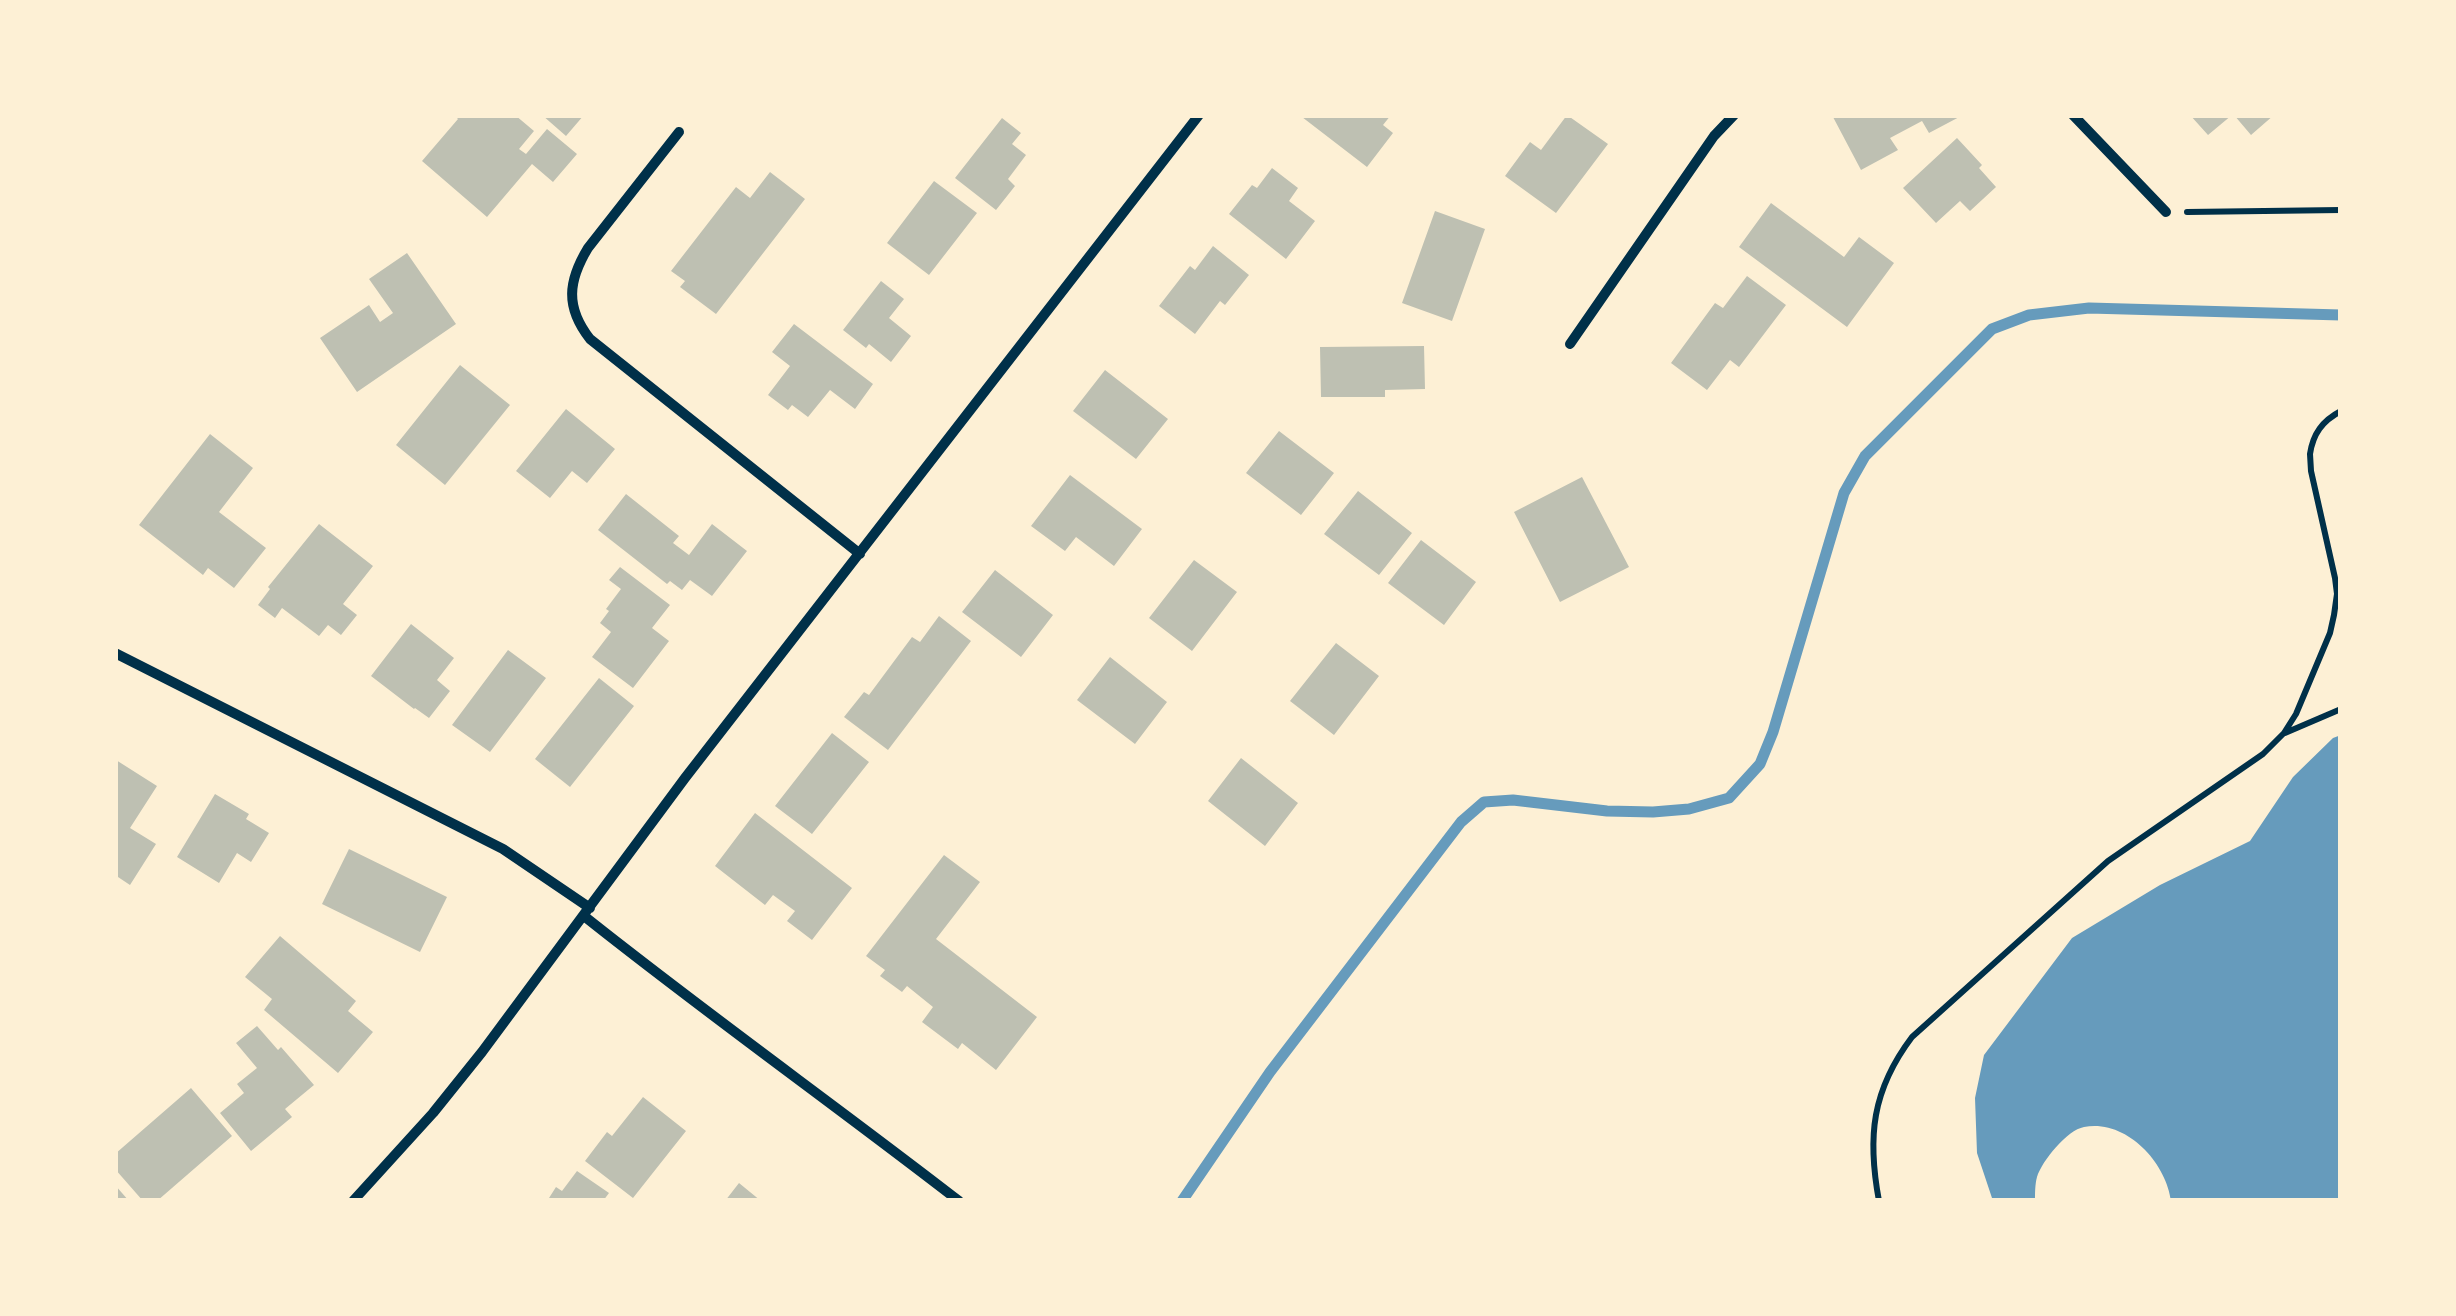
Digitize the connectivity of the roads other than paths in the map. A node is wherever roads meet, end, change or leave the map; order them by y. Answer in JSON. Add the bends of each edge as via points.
{"nodes":[{"id":1,"x":1199,"y":115,"type":"edge"},
{"id":2,"x":1734,"y":115,"type":"edge"},
{"id":3,"x":2074,"y":115,"type":"edge"},
{"id":4,"x":680,"y":132,"type":"dead end"},
{"id":5,"x":2166,"y":212,"type":"road end"},
{"id":6,"x":1570,"y":344,"type":"dead end"},
{"id":7,"x":860,"y":554,"type":"junction"},
{"id":8,"x":115,"y":654,"type":"edge"},
{"id":9,"x":587,"y":912,"type":"junction"},
{"id":10,"x":353,"y":1201,"type":"edge"},
{"id":11,"x":959,"y":1201,"type":"edge"}],
"edges":[{"from":1,"to":7,"type":"street"},
{"from":2,"to":6,"type":"street"},
{"from":3,"to":5,"type":"street"},
{"from":4,"to":7,"type":"street","via":[[577,265],[572,286],[579,325]]},
{"from":7,"to":9,"type":"street"},
{"from":8,"to":9,"type":"street","via":[[503,848]]},
{"from":9,"to":10,"type":"street","via":[[446,1098]]},
{"from":9,"to":11,"type":"street","via":[[732,1032]]}]}
